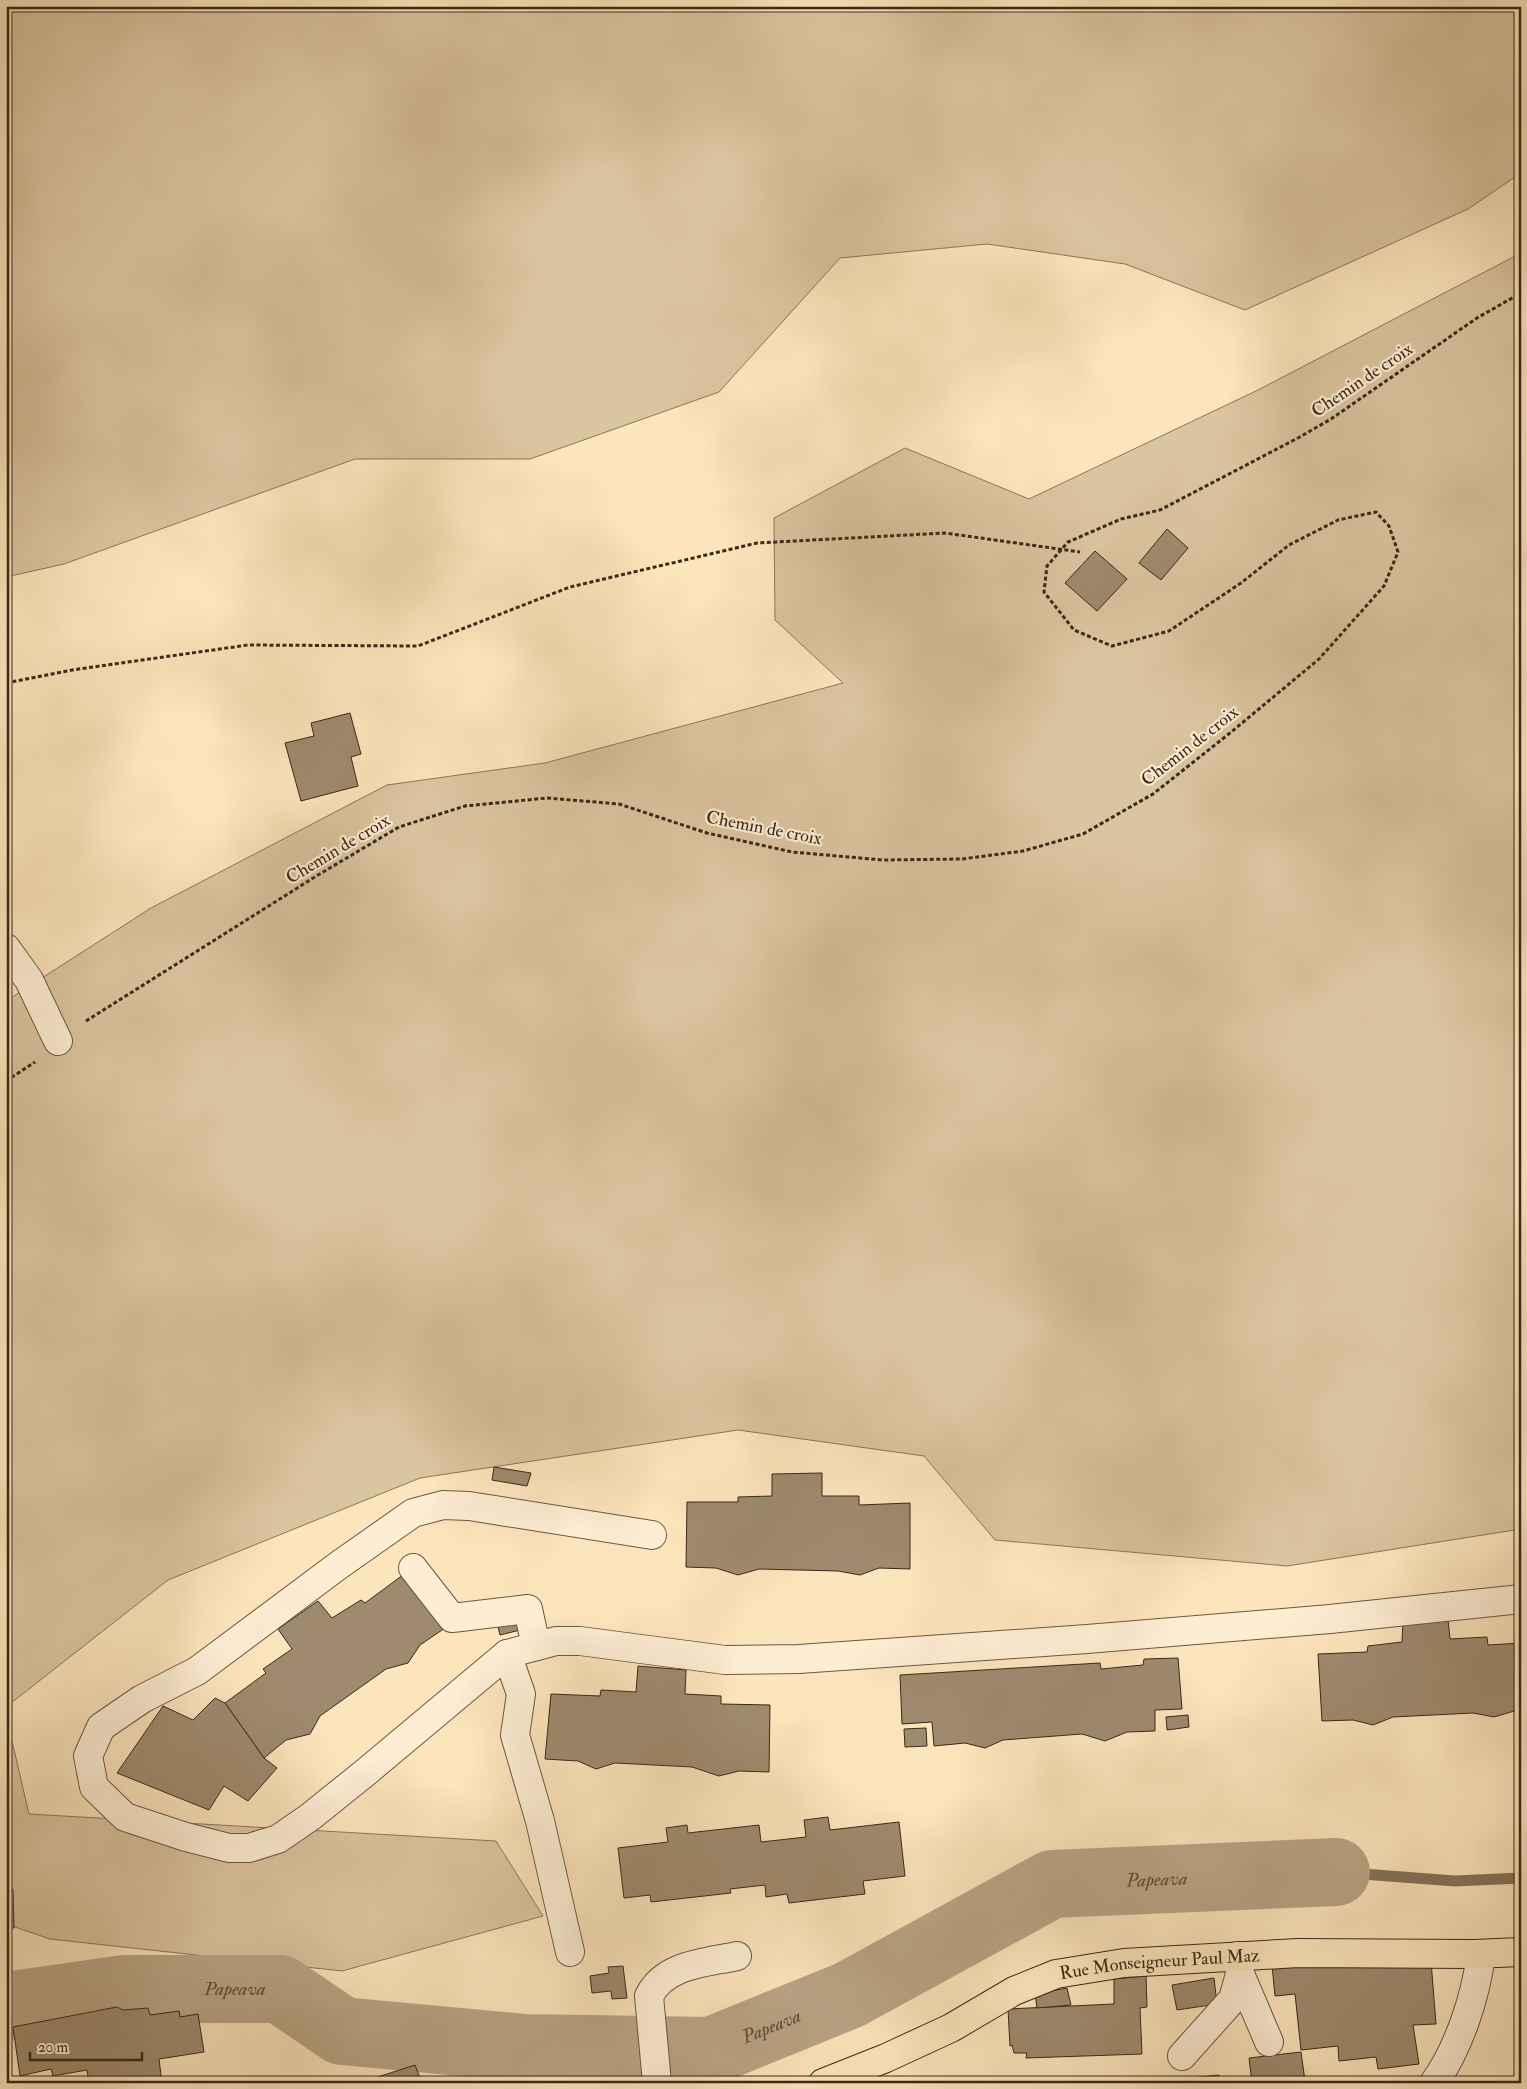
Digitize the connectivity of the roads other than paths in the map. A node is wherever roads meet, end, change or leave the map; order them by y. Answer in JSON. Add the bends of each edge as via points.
{"nodes":[{"id":1,"x":6,"y":948,"type":"edge"},
{"id":2,"x":58,"y":1041,"type":"road end"},
{"id":3,"x":652,"y":1535,"type":"dead end"},
{"id":4,"x":413,"y":1568,"type":"dead end"},
{"id":5,"x":1521,"y":1599,"type":"edge"},
{"id":6,"x":536,"y":1646,"type":"junction"},
{"id":7,"x":507,"y":1654,"type":"junction"},
{"id":8,"x":570,"y":1952,"type":"dead end"},
{"id":9,"x":1521,"y":1952,"type":"edge"},
{"id":10,"x":1480,"y":1954,"type":"junction"},
{"id":11,"x":737,"y":1956,"type":"dead end"},
{"id":12,"x":1239,"y":1965,"type":"junction"},
{"id":13,"x":1269,"y":2042,"type":"dead end"},
{"id":14,"x":1182,"y":2056,"type":"dead end"},
{"id":15,"x":657,"y":2077,"type":"edge"},
{"id":16,"x":823,"y":2083,"type":"edge"},
{"id":17,"x":1434,"y":2083,"type":"edge"}],
"edges":[{"from":1,"to":2,"type":"street","via":[[29,980]]},
{"from":3,"to":7,"type":"street","via":[[469,1506],[443,1505],[413,1514],[197,1671],[142,1699],[101,1727],[88,1756],[94,1787],[125,1817],[186,1837],[229,1848],[249,1848],[278,1839],[366,1772]]},
{"from":4,"to":6,"type":"street","via":[[452,1618],[528,1608]]},
{"from":5,"to":6,"type":"street","via":[[1330,1619],[798,1659],[725,1660],[580,1640]]},
{"from":6,"to":7,"type":"street"},
{"from":7,"to":8,"type":"street","via":[[521,1694],[515,1736],[540,1821]]},
{"from":9,"to":10,"type":"main road","name":"Rue Monseigneur Paul Maz"},
{"from":10,"to":12,"type":"main road","name":"Rue Monseigneur Paul Maz","via":[[1298,1953]]},
{"from":10,"to":17,"type":"street","via":[[1460,2038]]},
{"from":11,"to":15,"type":"street","via":[[681,1968],[655,1984],[649,1996]]},
{"from":12,"to":13,"type":"street"},
{"from":12,"to":14,"type":"street","via":[[1233,1999]]},
{"from":12,"to":16,"type":"main road","name":"Rue Monseigneur Paul Maz","via":[[1124,1963],[1056,1974],[1014,1991],[951,2028]]}]}
